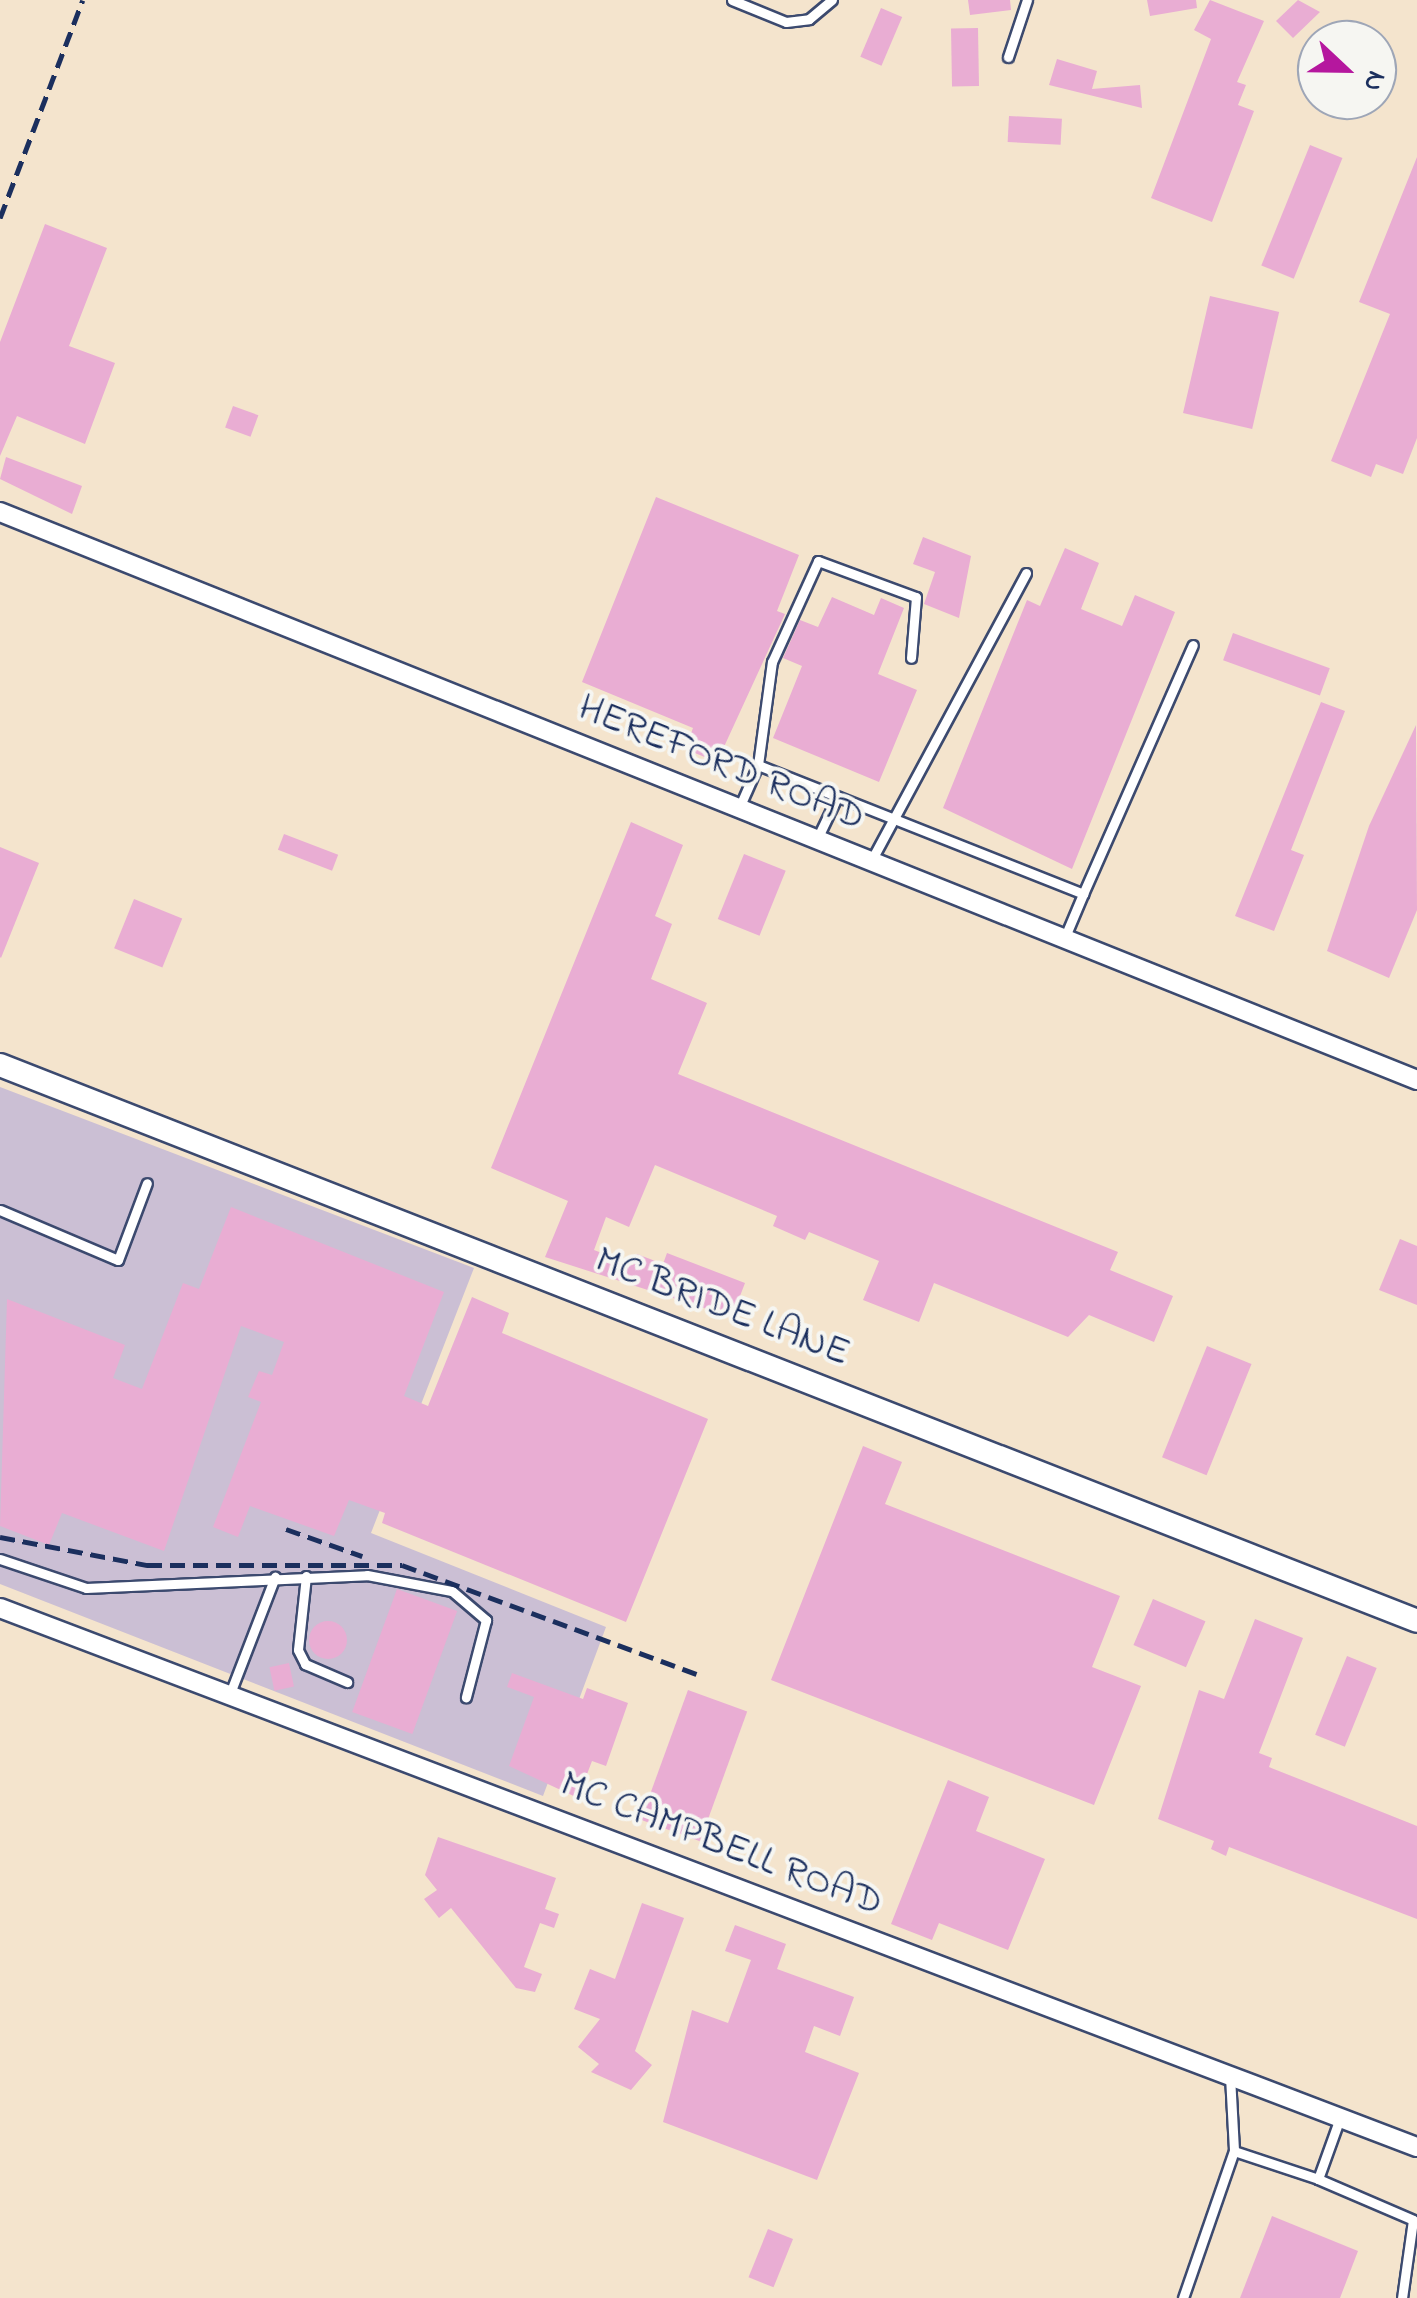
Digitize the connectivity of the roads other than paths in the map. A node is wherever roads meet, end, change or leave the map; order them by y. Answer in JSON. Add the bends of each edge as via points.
{"nodes":[{"id":1,"x":732,"y":0,"type":"edge"},
{"id":2,"x":832,"y":0,"type":"edge"},
{"id":3,"x":1027,"y":0,"type":"edge"},
{"id":4,"x":1008,"y":57,"type":"dead end"},
{"id":5,"x":0,"y":512,"type":"edge"},
{"id":6,"x":1026,"y":573,"type":"dead end"},
{"id":7,"x":1193,"y":645,"type":"dead end"},
{"id":8,"x":910,"y":658,"type":"dead end"},
{"id":9,"x":758,"y":765,"type":"junction"},
{"id":10,"x":836,"y":797,"type":"junction"},
{"id":11,"x":739,"y":808,"type":"junction"},
{"id":12,"x":893,"y":820,"type":"junction"},
{"id":13,"x":817,"y":840,"type":"junction"},
{"id":14,"x":871,"y":861,"type":"junction"},
{"id":15,"x":1083,"y":894,"type":"junction"},
{"id":16,"x":1064,"y":939,"type":"junction"},
{"id":17,"x":0,"y":1065,"type":"edge"},
{"id":18,"x":1417,"y":1080,"type":"edge"},
{"id":19,"x":147,"y":1183,"type":"dead end"},
{"id":20,"x":0,"y":1210,"type":"edge"},
{"id":21,"x":0,"y":1559,"type":"edge"},
{"id":22,"x":306,"y":1576,"type":"junction"},
{"id":23,"x":274,"y":1577,"type":"junction"},
{"id":24,"x":0,"y":1608,"type":"edge"},
{"id":25,"x":1417,"y":1621,"type":"edge"},
{"id":26,"x":347,"y":1682,"type":"dead end"},
{"id":27,"x":230,"y":1696,"type":"junction"},
{"id":28,"x":466,"y":1697,"type":"dead end"},
{"id":29,"x":1230,"y":2076,"type":"junction"},
{"id":30,"x":1340,"y":2118,"type":"junction"},
{"id":31,"x":1417,"y":2147,"type":"edge"},
{"id":32,"x":1234,"y":2152,"type":"junction"},
{"id":33,"x":1318,"y":2179,"type":"junction"},
{"id":34,"x":1183,"y":2298,"type":"edge"},
{"id":35,"x":1402,"y":2298,"type":"edge"}],
"edges":[{"from":1,"to":2,"type":"lane","via":[[786,22],[810,19]]},
{"from":3,"to":4,"type":"lane"},
{"from":5,"to":11,"type":"street","name":"HEREFORD ROAD"},
{"from":6,"to":12,"type":"lane"},
{"from":7,"to":15,"type":"lane"},
{"from":8,"to":9,"type":"lane","via":[[916,597],[818,561],[772,662]]},
{"from":9,"to":10,"type":"lane"},
{"from":9,"to":11,"type":"lane"},
{"from":10,"to":12,"type":"lane"},
{"from":10,"to":13,"type":"lane"},
{"from":11,"to":13,"type":"street","name":"HEREFORD ROAD"},
{"from":12,"to":14,"type":"lane"},
{"from":12,"to":15,"type":"lane"},
{"from":13,"to":14,"type":"street","name":"HEREFORD ROAD"},
{"from":14,"to":16,"type":"street","name":"HEREFORD ROAD"},
{"from":15,"to":16,"type":"lane"},
{"from":16,"to":18,"type":"street","name":"HEREFORD ROAD"},
{"from":17,"to":25,"type":"street","name":"MC BRIDE LANE"},
{"from":19,"to":20,"type":"lane","via":[[118,1260]]},
{"from":21,"to":23,"type":"lane","via":[[86,1588]]},
{"from":22,"to":23,"type":"lane"},
{"from":22,"to":26,"type":"lane","via":[[298,1650],[305,1664]]},
{"from":22,"to":28,"type":"lane","via":[[416,1581],[474,1602],[486,1620],[484,1644]]},
{"from":23,"to":27,"type":"lane"},
{"from":24,"to":27,"type":"street","name":"MC CAMPBELL ROAD"},
{"from":27,"to":29,"type":"street","name":"MC CAMPBELL ROAD"},
{"from":29,"to":30,"type":"street","name":"MC CAMPBELL ROAD"},
{"from":29,"to":32,"type":"lane"},
{"from":30,"to":31,"type":"street","name":"MC CAMPBELL ROAD"},
{"from":30,"to":33,"type":"lane"},
{"from":32,"to":33,"type":"lane"},
{"from":32,"to":34,"type":"lane"},
{"from":33,"to":35,"type":"lane","via":[[1413,2220]]}]}
